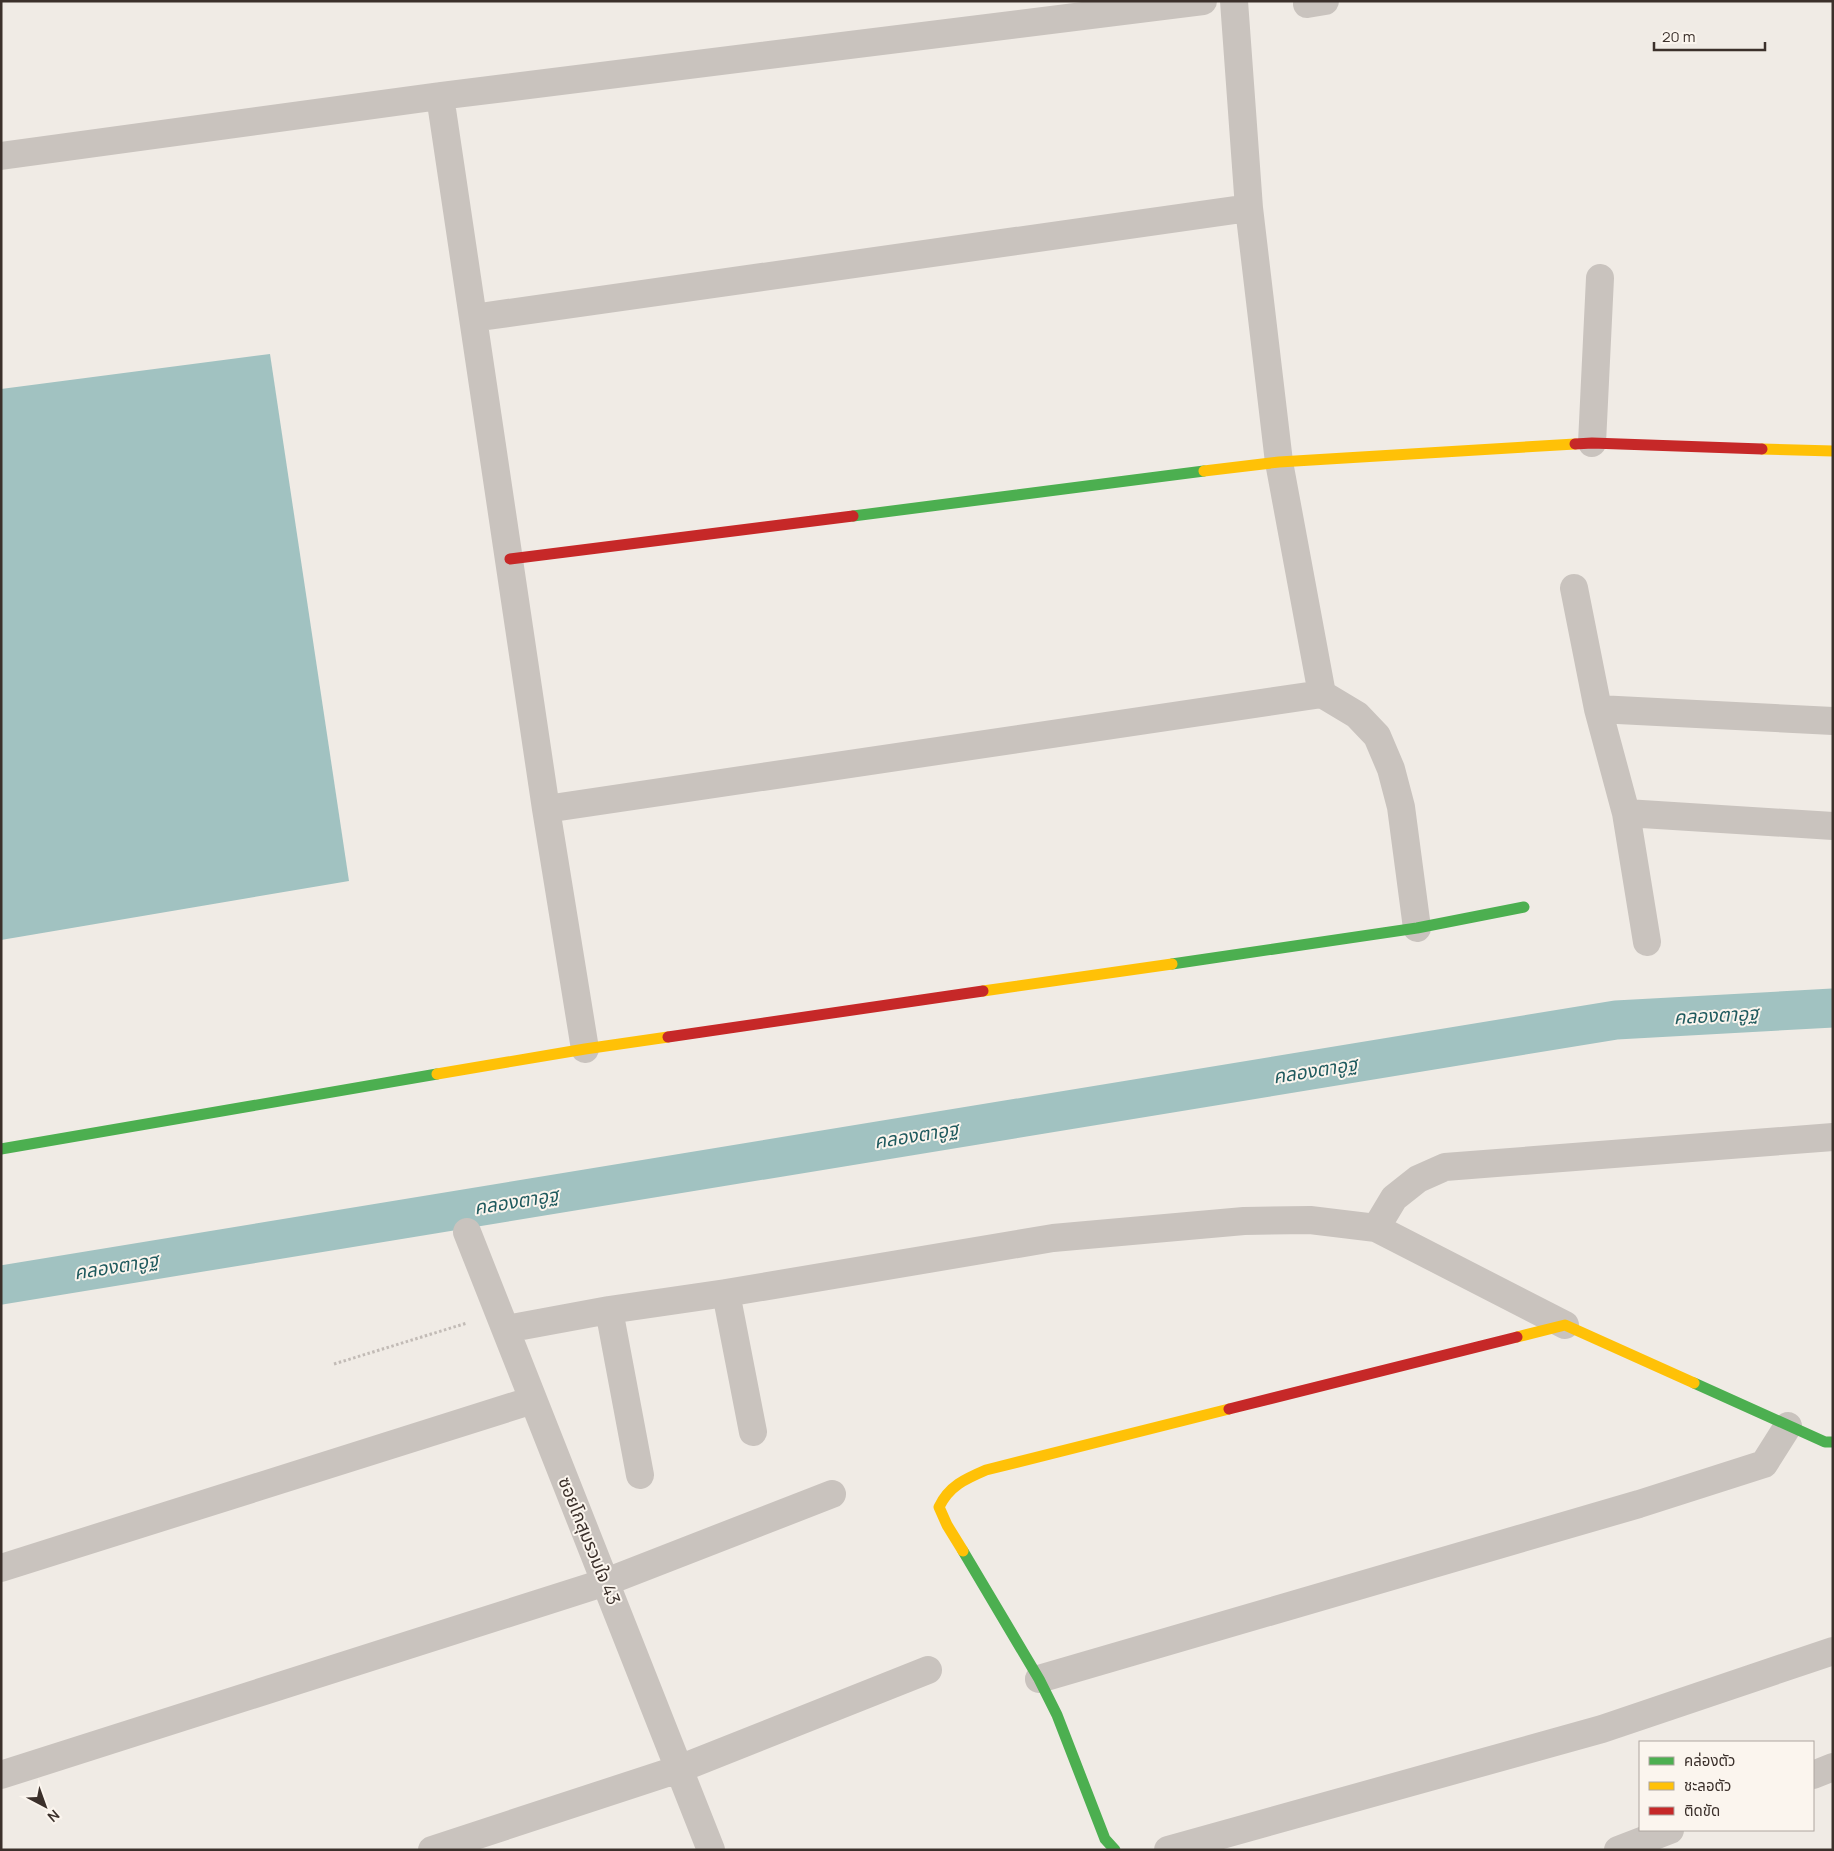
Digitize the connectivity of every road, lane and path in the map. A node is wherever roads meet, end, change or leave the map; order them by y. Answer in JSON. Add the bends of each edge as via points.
{"nodes":[{"id":1,"x":1203,"y":1,"type":"edge"},
{"id":2,"x":1234,"y":1,"type":"edge"},
{"id":3,"x":440,"y":96,"type":"junction"},
{"id":4,"x":1,"y":156,"type":"edge"},
{"id":5,"x":1249,"y":208,"type":"junction"},
{"id":6,"x":1600,"y":278,"type":"dead end"},
{"id":7,"x":474,"y":318,"type":"junction"},
{"id":8,"x":1592,"y":444,"type":"junction"},
{"id":9,"x":1833,"y":451,"type":"edge"},
{"id":10,"x":1279,"y":462,"type":"junction"},
{"id":11,"x":510,"y":559,"type":"junction"},
{"id":12,"x":1574,"y":588,"type":"dead end"},
{"id":13,"x":1322,"y":694,"type":"junction"},
{"id":14,"x":1598,"y":709,"type":"junction"},
{"id":15,"x":1833,"y":721,"type":"edge"},
{"id":16,"x":546,"y":809,"type":"junction"},
{"id":17,"x":1626,"y":813,"type":"junction"},
{"id":18,"x":1833,"y":826,"type":"edge"},
{"id":19,"x":1524,"y":907,"type":"dead end"},
{"id":20,"x":1417,"y":928,"type":"junction"},
{"id":21,"x":1647,"y":942,"type":"dead end"},
{"id":22,"x":585,"y":1049,"type":"junction"},
{"id":23,"x":1833,"y":1137,"type":"edge"},
{"id":24,"x":1,"y":1148,"type":"edge"},
{"id":25,"x":1376,"y":1228,"type":"junction"},
{"id":26,"x":468,"y":1232,"type":"dead end"},
{"id":27,"x":726,"y":1293,"type":"junction"},
{"id":28,"x":609,"y":1310,"type":"junction"},
{"id":29,"x":503,"y":1321,"type":"junction"},
{"id":30,"x":1566,"y":1325,"type":"junction"},
{"id":31,"x":334,"y":1364,"type":"dead end"},
{"id":32,"x":533,"y":1400,"type":"junction"},
{"id":33,"x":1788,"y":1426,"type":"junction"},
{"id":34,"x":753,"y":1432,"type":"dead end"},
{"id":35,"x":1833,"y":1442,"type":"edge"},
{"id":36,"x":640,"y":1475,"type":"dead end"},
{"id":37,"x":832,"y":1494,"type":"dead end"},
{"id":38,"x":1,"y":1568,"type":"edge"},
{"id":39,"x":606,"y":1582,"type":"junction"},
{"id":40,"x":1833,"y":1651,"type":"edge"},
{"id":41,"x":928,"y":1670,"type":"dead end"},
{"id":42,"x":1039,"y":1679,"type":"junction"},
{"id":43,"x":1833,"y":1767,"type":"edge"},
{"id":44,"x":679,"y":1769,"type":"junction"},
{"id":45,"x":1,"y":1775,"type":"edge"},
{"id":46,"x":1814,"y":1775,"type":"edge"},
{"id":47,"x":1667,"y":1831,"type":"edge"},
{"id":48,"x":432,"y":1850,"type":"edge"},
{"id":49,"x":711,"y":1850,"type":"edge"},
{"id":50,"x":1115,"y":1850,"type":"edge"},
{"id":51,"x":1168,"y":1850,"type":"edge"},
{"id":52,"x":1618,"y":1850,"type":"edge"}],
"edges":[{"from":1,"to":3,"type":"street"},
{"from":2,"to":5,"type":"street"},
{"from":3,"to":4,"type":"street"},
{"from":3,"to":7,"type":"street"},
{"from":5,"to":7,"type":"street"},
{"from":5,"to":10,"type":"street"},
{"from":6,"to":8,"type":"street"},
{"from":7,"to":11,"type":"street"},
{"from":8,"to":9,"type":"street"},
{"from":8,"to":10,"type":"street"},
{"from":10,"to":11,"type":"street"},
{"from":10,"to":13,"type":"street"},
{"from":11,"to":16,"type":"street"},
{"from":12,"to":14,"type":"street"},
{"from":13,"to":16,"type":"street"},
{"from":13,"to":20,"type":"street","via":[[1357,715],[1377,736],[1391,769],[1400,807]]},
{"from":14,"to":15,"type":"street"},
{"from":14,"to":17,"type":"street"},
{"from":16,"to":22,"type":"street"},
{"from":17,"to":18,"type":"street"},
{"from":17,"to":21,"type":"street"},
{"from":19,"to":20,"type":"street"},
{"from":20,"to":22,"type":"street"},
{"from":22,"to":24,"type":"street"},
{"from":23,"to":25,"type":"street","via":[[1445,1167],[1418,1179],[1394,1198]]},
{"from":25,"to":27,"type":"street","via":[[1310,1220],[1244,1221],[1053,1238]]},
{"from":25,"to":30,"type":"street"},
{"from":26,"to":29,"type":"street","name":"ซอยโกสุมรวมใจ 43"},
{"from":27,"to":28,"type":"street"},
{"from":27,"to":34,"type":"street"},
{"from":28,"to":29,"type":"street"},
{"from":28,"to":36,"type":"street"},
{"from":29,"to":31,"type":"path"},
{"from":29,"to":32,"type":"street","name":"ซอยโกสุมรวมใจ 43"},
{"from":30,"to":33,"type":"street"},
{"from":30,"to":42,"type":"street","via":[[986,1470],[961,1481],[945,1493],[939,1507]]},
{"from":32,"to":38,"type":"street"},
{"from":32,"to":39,"type":"street","name":"ซอยโกสุมรวมใจ 43"},
{"from":33,"to":35,"type":"street","via":[[1825,1442]]},
{"from":33,"to":42,"type":"street","via":[[1764,1464],[1639,1504]]},
{"from":37,"to":39,"type":"street"},
{"from":39,"to":44,"type":"street","name":"ซอยโกสุมรวมใจ 43"},
{"from":39,"to":45,"type":"street"},
{"from":40,"to":51,"type":"street","via":[[1602,1729]]},
{"from":41,"to":44,"type":"street"},
{"from":42,"to":50,"type":"street","via":[[1057,1714],[1105,1839]]},
{"from":43,"to":46,"type":"street"},
{"from":44,"to":48,"type":"street"},
{"from":44,"to":49,"type":"street","name":"ซอยโกสุมรวมใจ 43"},
{"from":47,"to":52,"type":"street"}]}
